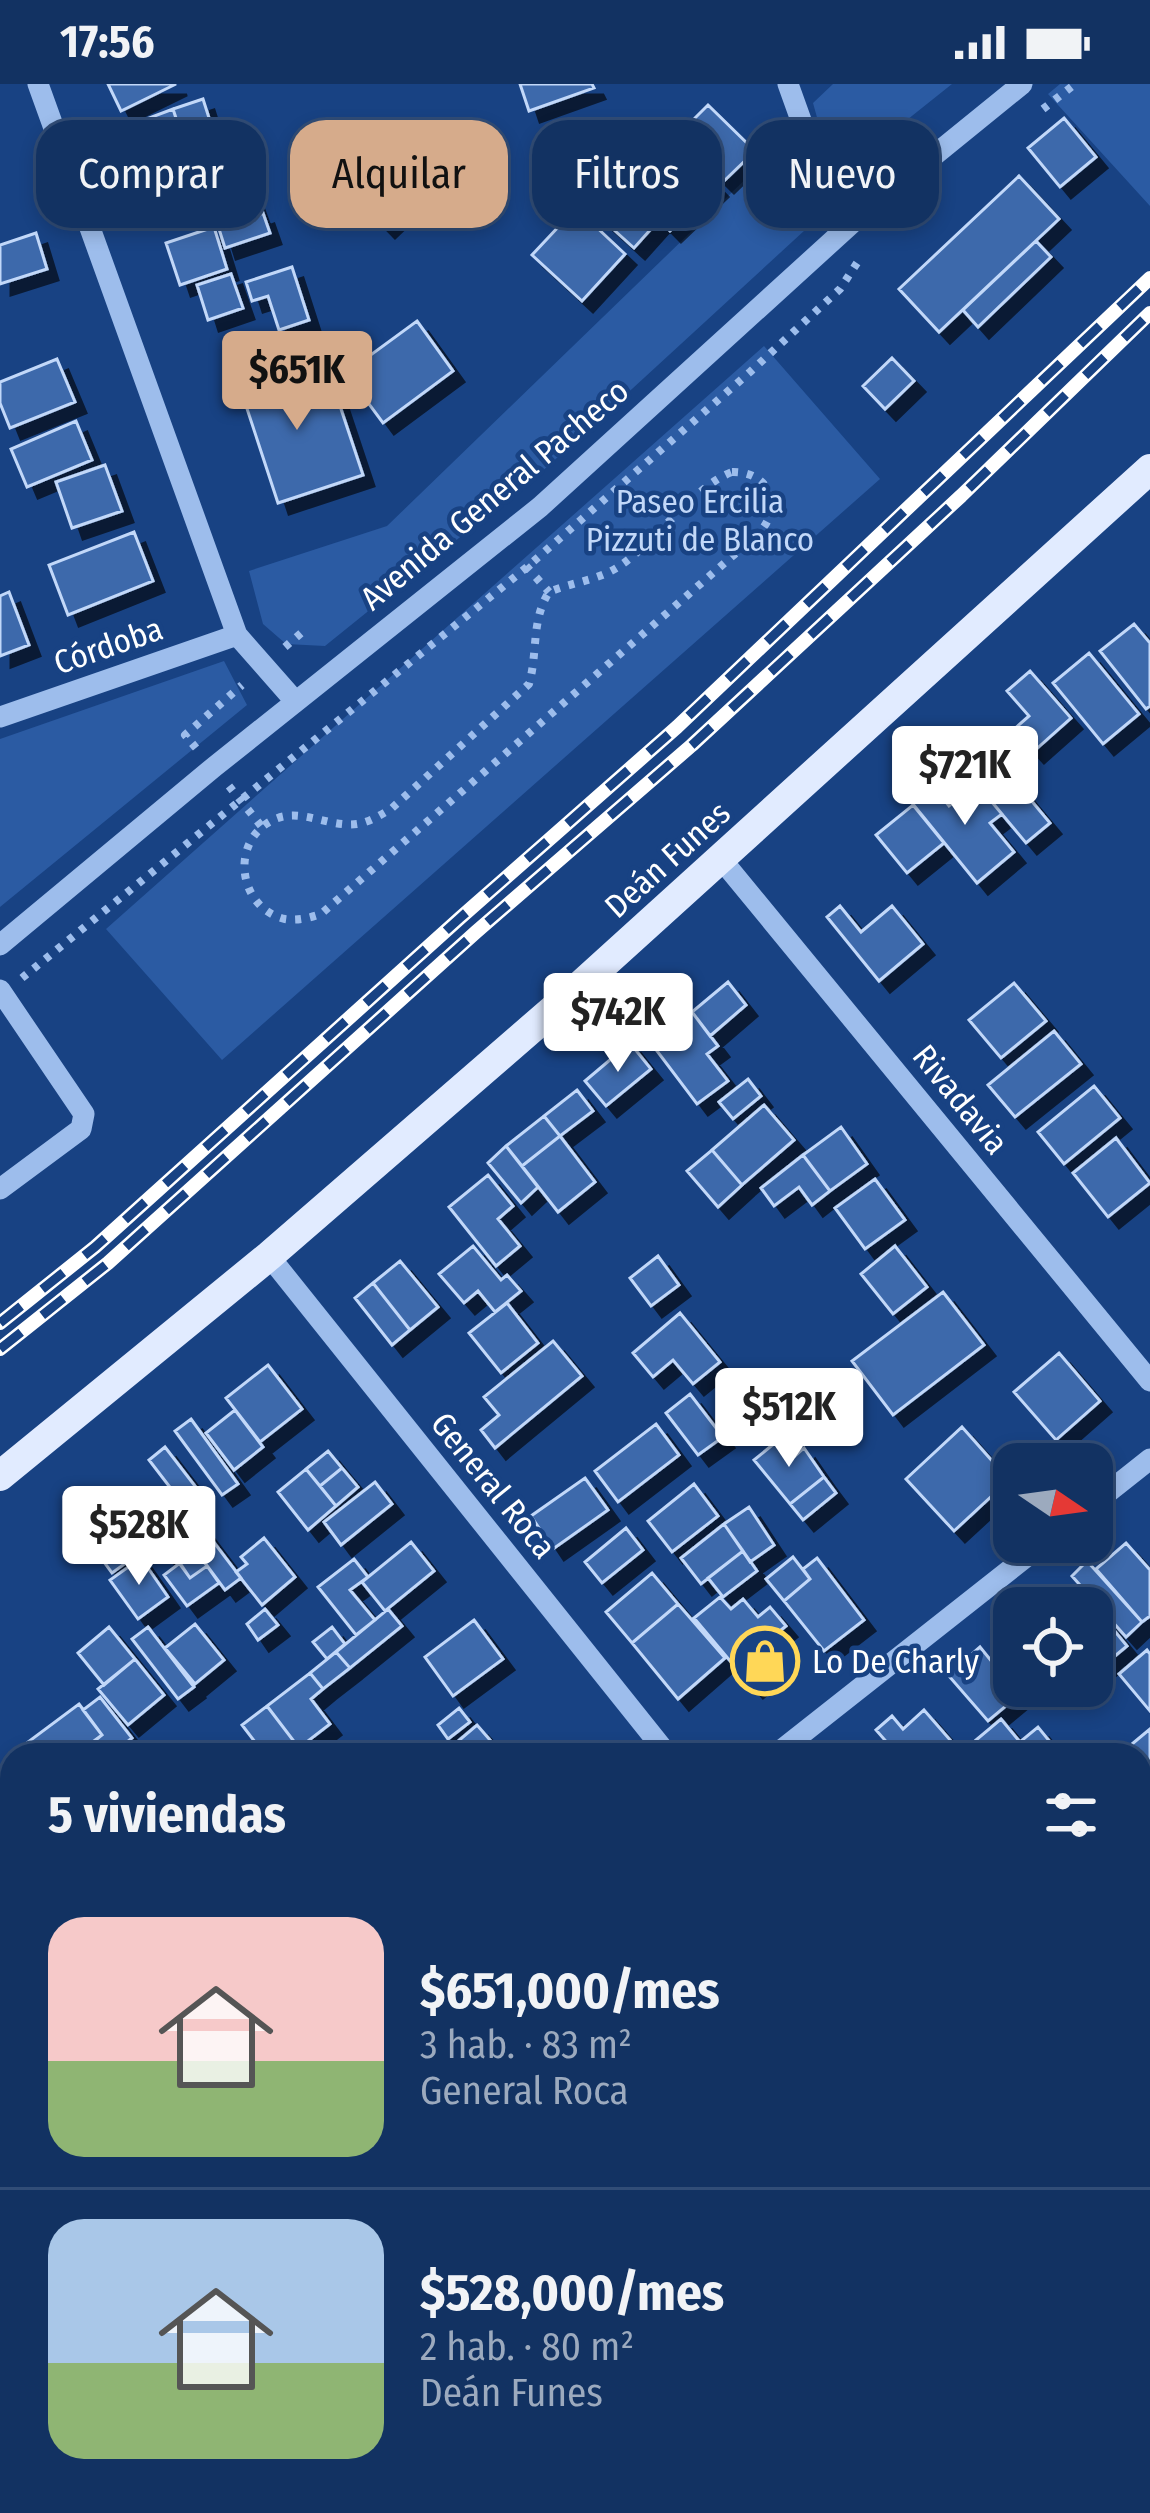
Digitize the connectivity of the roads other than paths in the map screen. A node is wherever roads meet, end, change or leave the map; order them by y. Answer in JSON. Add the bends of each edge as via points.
{"nodes":[{"id":1,"x":38,"y":84,"type":"edge"},
{"id":2,"x":788,"y":84,"type":"edge"},
{"id":3,"x":1022,"y":84,"type":"edge"},
{"id":4,"x":801,"y":120,"type":"edge"},
{"id":5,"x":939,"y":151,"type":"edge"},
{"id":6,"x":847,"y":228,"type":"edge"},
{"id":7,"x":1150,"y":469,"type":"edge"},
{"id":8,"x":237,"y":635,"type":"junction"},
{"id":9,"x":296,"y":701,"type":"junction"},
{"id":10,"x":0,"y":717,"type":"edge"},
{"id":11,"x":721,"y":859,"type":"junction"},
{"id":12,"x":0,"y":945,"type":"edge"},
{"id":13,"x":0,"y":990,"type":"edge"},
{"id":14,"x":0,"y":1189,"type":"edge"},
{"id":15,"x":269,"y":1256,"type":"junction"},
{"id":16,"x":1150,"y":1381,"type":"edge"},
{"id":17,"x":1150,"y":1459,"type":"edge"},
{"id":18,"x":0,"y":1476,"type":"edge"},
{"id":19,"x":1113,"y":1488,"type":"edge"},
{"id":20,"x":1018,"y":1563,"type":"edge"},
{"id":21,"x":658,"y":1743,"type":"edge"},
{"id":22,"x":790,"y":1743,"type":"edge"}],
"edges":[{"from":1,"to":8,"type":"street"},
{"from":2,"to":4,"type":"street"},
{"from":3,"to":5,"type":"street","name":"Avenida General Pacheco"},
{"from":6,"to":9,"type":"street","name":"Avenida General Pacheco","via":[[540,507]]},
{"from":7,"to":11,"type":"main road","name":"Deán Funes"},
{"from":8,"to":9,"type":"street"},
{"from":8,"to":10,"type":"street","name":"Córdoba"},
{"from":9,"to":12,"type":"street","name":"Avenida General Pacheco"},
{"from":11,"to":15,"type":"main road","name":"Deán Funes"},
{"from":11,"to":16,"type":"street","name":"Rivadavia"},
{"from":13,"to":14,"type":"street","via":[[84,1114],[81,1129]]},
{"from":15,"to":18,"type":"main road","name":"Deán Funes"},
{"from":15,"to":21,"type":"street","name":"General Roca"},
{"from":17,"to":19,"type":"street"},
{"from":20,"to":22,"type":"street"}]}
